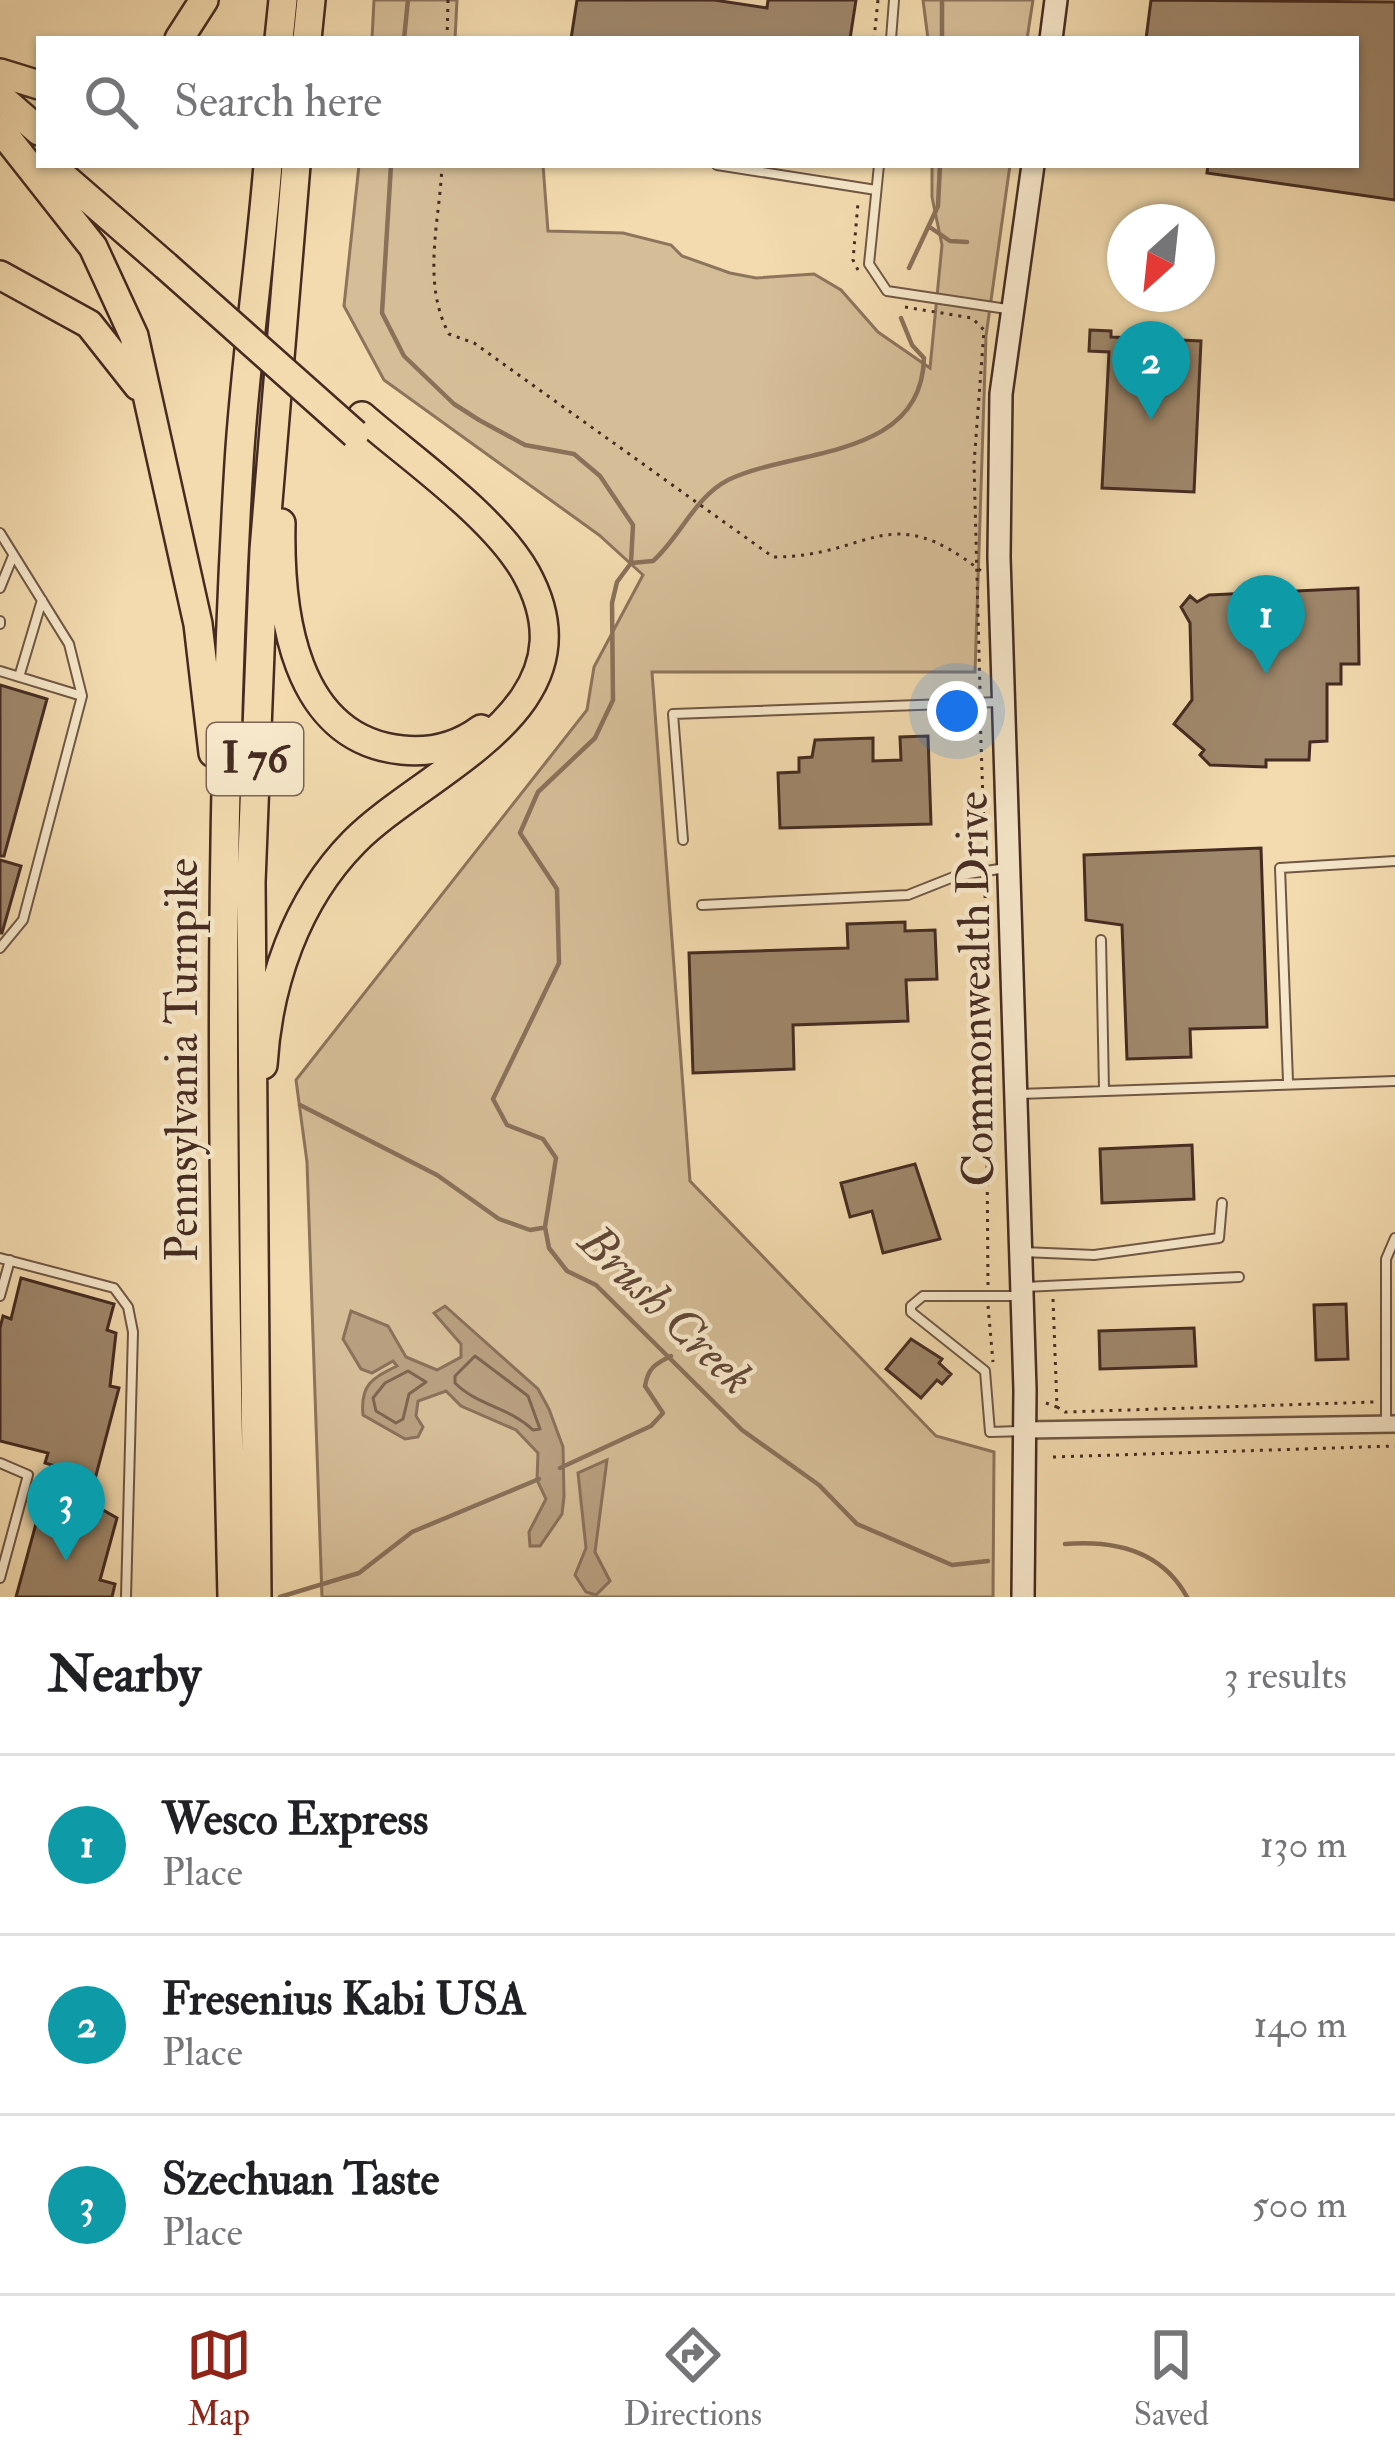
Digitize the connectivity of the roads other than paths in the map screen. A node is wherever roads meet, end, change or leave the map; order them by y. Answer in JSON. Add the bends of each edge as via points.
{"nodes":[{"id":1,"x":204,"y":0,"type":"edge"},
{"id":2,"x":283,"y":0,"type":"edge"},
{"id":3,"x":311,"y":0,"type":"edge"},
{"id":4,"x":894,"y":0,"type":"edge"},
{"id":5,"x":1056,"y":0,"type":"edge"},
{"id":6,"x":181,"y":36,"type":"edge"},
{"id":7,"x":279,"y":36,"type":"edge"},
{"id":8,"x":308,"y":36,"type":"edge"},
{"id":9,"x":891,"y":36,"type":"edge"},
{"id":10,"x":1051,"y":36,"type":"edge"},
{"id":11,"x":0,"y":73,"type":"edge"},
{"id":12,"x":36,"y":84,"type":"edge"},
{"id":13,"x":0,"y":97,"type":"edge"},
{"id":14,"x":0,"y":128,"type":"edge"},
{"id":15,"x":36,"y":128,"type":"edge"},
{"id":16,"x":36,"y":155,"type":"edge"},
{"id":17,"x":54,"y":168,"type":"edge"},
{"id":18,"x":81,"y":168,"type":"edge"},
{"id":19,"x":268,"y":168,"type":"edge"},
{"id":20,"x":296,"y":168,"type":"edge"},
{"id":21,"x":736,"y":168,"type":"edge"},
{"id":22,"x":879,"y":168,"type":"edge"},
{"id":23,"x":1033,"y":168,"type":"edge"},
{"id":24,"x":876,"y":190,"type":"junction"},
{"id":25,"x":170,"y":257,"type":"junction"},
{"id":26,"x":0,"y":275,"type":"edge"},
{"id":27,"x":1014,"y":310,"type":"junction"},
{"id":28,"x":280,"y":354,"type":"junction"},
{"id":29,"x":148,"y":403,"type":"junction"},
{"id":30,"x":358,"y":425,"type":"junction"},
{"id":31,"x":0,"y":533,"type":"edge"},
{"id":32,"x":14,"y":554,"type":"junction"},
{"id":33,"x":0,"y":588,"type":"edge"},
{"id":34,"x":42,"y":600,"type":"junction"},
{"id":35,"x":0,"y":671,"type":"edge"},
{"id":36,"x":19,"y":677,"type":"junction"},
{"id":37,"x":82,"y":696,"type":"junction"},
{"id":38,"x":1006,"y":702,"type":"junction"},
{"id":39,"x":683,"y":840,"type":"dead end"},
{"id":40,"x":1395,"y":862,"type":"edge"},
{"id":41,"x":1012,"y":868,"type":"junction"},
{"id":42,"x":702,"y":905,"type":"dead end"},
{"id":43,"x":224,"y":937,"type":"junction"},
{"id":44,"x":1101,"y":940,"type":"dead end"},
{"id":45,"x":0,"y":948,"type":"edge"},
{"id":46,"x":1288,"y":1081,"type":"junction"},
{"id":47,"x":1395,"y":1081,"type":"edge"},
{"id":48,"x":1104,"y":1090,"type":"junction"},
{"id":49,"x":1018,"y":1094,"type":"junction"},
{"id":50,"x":251,"y":1165,"type":"junction"},
{"id":51,"x":1222,"y":1203,"type":"dead end"},
{"id":52,"x":1395,"y":1238,"type":"edge"},
{"id":53,"x":1022,"y":1252,"type":"junction"},
{"id":54,"x":5,"y":1259,"type":"edge"},
{"id":55,"x":1239,"y":1277,"type":"dead end"},
{"id":56,"x":1022,"y":1292,"type":"junction"},
{"id":57,"x":0,"y":1296,"type":"edge"},
{"id":58,"x":1390,"y":1425,"type":"edge"},
{"id":59,"x":1025,"y":1430,"type":"junction"},
{"id":60,"x":0,"y":1462,"type":"edge"},
{"id":61,"x":0,"y":1578,"type":"edge"},
{"id":62,"x":126,"y":1597,"type":"edge"},
{"id":63,"x":232,"y":1597,"type":"edge"},
{"id":64,"x":257,"y":1597,"type":"edge"},
{"id":65,"x":1023,"y":1597,"type":"edge"}],
"edges":[{"from":1,"to":6,"type":"highway"},
{"from":2,"to":7,"type":"highway"},
{"from":3,"to":8,"type":"highway"},
{"from":4,"to":9,"type":"lane"},
{"from":5,"to":10,"type":"street"},
{"from":11,"to":12,"type":"highway"},
{"from":13,"to":15,"type":"highway"},
{"from":14,"to":16,"type":"highway"},
{"from":14,"to":29,"type":"highway","via":[[110,275]]},
{"from":17,"to":25,"type":"highway"},
{"from":18,"to":25,"type":"highway"},
{"from":19,"to":43,"type":"highway","name":"Pennsylvania Turnpike","number":"I 76","via":[[239,459]]},
{"from":20,"to":28,"type":"highway","name":"Pennsylvania Turnpike","number":"I 76"},
{"from":21,"to":24,"type":"lane"},
{"from":22,"to":24,"type":"lane"},
{"from":23,"to":27,"type":"street","name":"Commonwealth Drive"},
{"from":24,"to":27,"type":"lane","via":[[869,265],[887,291]]},
{"from":25,"to":30,"type":"highway","bridge":true},
{"from":26,"to":29,"type":"highway","via":[[89,324]]},
{"from":27,"to":38,"type":"street","name":"Commonwealth Drive","via":[[1001,394]]},
{"from":28,"to":30,"type":"highway","via":[[284,584],[304,680],[329,716],[366,742],[436,749],[472,735],[509,698],[524,664],[524,607],[497,555]]},
{"from":28,"to":50,"type":"highway","name":"Pennsylvania Turnpike","number":"I 76","via":[[256,720]]},
{"from":29,"to":43,"type":"highway","via":[[203,652]]},
{"from":30,"to":50,"type":"highway","via":[[511,552],[536,598],[541,651],[502,728],[352,844],[298,923],[269,1017],[261,1138]]},
{"from":31,"to":32,"type":"lane"},
{"from":32,"to":33,"type":"lane"},
{"from":32,"to":34,"type":"lane"},
{"from":34,"to":36,"type":"lane"},
{"from":34,"to":37,"type":"lane","via":[[69,644]]},
{"from":35,"to":36,"type":"lane"},
{"from":36,"to":37,"type":"lane"},
{"from":37,"to":45,"type":"lane","via":[[23,920]]},
{"from":38,"to":39,"type":"lane","via":[[673,714]]},
{"from":38,"to":41,"type":"street","name":"Commonwealth Drive"},
{"from":40,"to":46,"type":"lane","via":[[1280,868]]},
{"from":41,"to":42,"type":"lane","via":[[985,868],[908,895]]},
{"from":41,"to":49,"type":"street","name":"Commonwealth Drive"},
{"from":43,"to":63,"type":"highway","name":"Pennsylvania Turnpike","number":"I 76"},
{"from":44,"to":48,"type":"lane"},
{"from":46,"to":47,"type":"lane"},
{"from":46,"to":48,"type":"lane"},
{"from":48,"to":49,"type":"lane"},
{"from":49,"to":53,"type":"street","name":"Commonwealth Drive"},
{"from":50,"to":64,"type":"highway","name":"Pennsylvania Turnpike","number":"I 76"},
{"from":51,"to":53,"type":"lane","via":[[1219,1238],[1094,1255]]},
{"from":52,"to":58,"type":"lane","via":[[1386,1259]]},
{"from":53,"to":56,"type":"street","name":"Commonwealth Drive"},
{"from":54,"to":57,"type":"lane"},
{"from":54,"to":62,"type":"lane","via":[[114,1288],[128,1307]]},
{"from":55,"to":56,"type":"lane"},
{"from":56,"to":59,"type":"street","name":"Commonwealth Drive"},
{"from":56,"to":59,"type":"lane","via":[[923,1296],[911,1312],[989,1367],[990,1432]]},
{"from":58,"to":59,"type":"street"},
{"from":59,"to":65,"type":"street","name":"Commonwealth Drive"},
{"from":60,"to":61,"type":"lane","via":[[28,1474]]}]}
